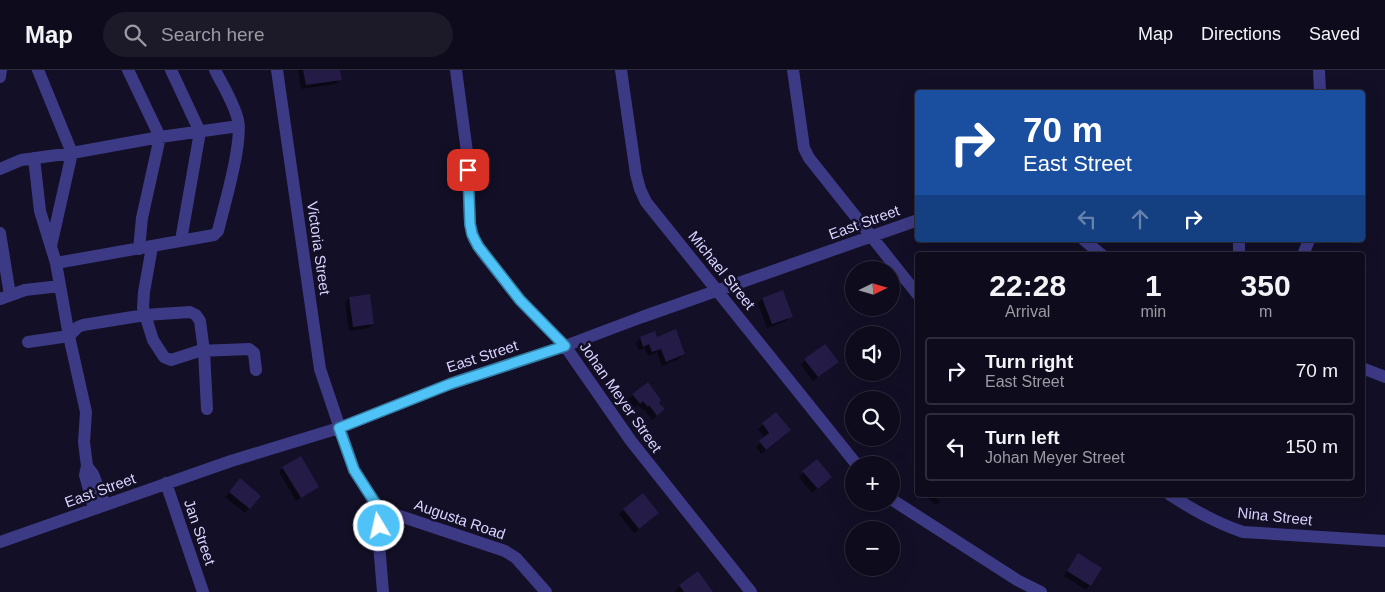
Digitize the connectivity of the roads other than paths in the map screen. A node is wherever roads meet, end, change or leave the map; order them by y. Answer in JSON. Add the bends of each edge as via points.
{"nodes":[{"id":1,"x":1,"y":70,"type":"edge"},
{"id":2,"x":38,"y":70,"type":"edge"},
{"id":3,"x":128,"y":70,"type":"edge"},
{"id":4,"x":171,"y":70,"type":"edge"},
{"id":5,"x":216,"y":70,"type":"edge"},
{"id":6,"x":278,"y":70,"type":"edge"},
{"id":7,"x":456,"y":70,"type":"edge"},
{"id":8,"x":621,"y":70,"type":"edge"},
{"id":9,"x":793,"y":70,"type":"edge"},
{"id":10,"x":1319,"y":70,"type":"edge"},
{"id":11,"x":0,"y":77,"type":"edge"},
{"id":12,"x":1320,"y":90,"type":"edge"},
{"id":13,"x":239,"y":126,"type":"junction"},
{"id":14,"x":200,"y":132,"type":"junction"},
{"id":15,"x":160,"y":137,"type":"junction"},
{"id":16,"x":72,"y":153,"type":"junction"},
{"id":17,"x":34,"y":158,"type":"junction"},
{"id":18,"x":0,"y":169,"type":"edge"},
{"id":19,"x":915,"y":221,"type":"edge"},
{"id":20,"x":0,"y":233,"type":"edge"},
{"id":21,"x":871,"y":237,"type":"junction"},
{"id":22,"x":181,"y":240,"type":"junction"},
{"id":23,"x":1086,"y":242,"type":"edge"},
{"id":24,"x":51,"y":247,"type":"junction"},
{"id":25,"x":152,"y":247,"type":"junction"},
{"id":26,"x":139,"y":249,"type":"junction"},
{"id":27,"x":1098,"y":252,"type":"edge"},
{"id":28,"x":56,"y":263,"type":"junction"},
{"id":29,"x":60,"y":286,"type":"junction"},
{"id":30,"x":718,"y":290,"type":"junction"},
{"id":31,"x":915,"y":291,"type":"edge"},
{"id":32,"x":5,"y":297,"type":"edge"},
{"id":33,"x":145,"y":315,"type":"junction"},
{"id":34,"x":69,"y":336,"type":"junction"},
{"id":35,"x":28,"y":342,"type":"dead end"},
{"id":36,"x":565,"y":346,"type":"junction"},
{"id":37,"x":204,"y":351,"type":"junction"},
{"id":38,"x":1365,"y":369,"type":"edge"},
{"id":39,"x":256,"y":370,"type":"dead end"},
{"id":40,"x":1385,"y":377,"type":"edge"},
{"id":41,"x":207,"y":409,"type":"dead end"},
{"id":42,"x":339,"y":428,"type":"junction"},
{"id":43,"x":850,"y":456,"type":"edge"},
{"id":44,"x":166,"y":483,"type":"junction"},
{"id":45,"x":1173,"y":497,"type":"edge"},
{"id":46,"x":900,"y":505,"type":"edge"},
{"id":47,"x":100,"y":507,"type":"junction"},
{"id":48,"x":379,"y":509,"type":"junction"},
{"id":49,"x":1385,"y":541,"type":"edge"},
{"id":50,"x":0,"y":542,"type":"edge"},
{"id":51,"x":203,"y":592,"type":"edge"},
{"id":52,"x":382,"y":592,"type":"edge"},
{"id":53,"x":546,"y":592,"type":"edge"},
{"id":54,"x":751,"y":592,"type":"edge"},
{"id":55,"x":1041,"y":592,"type":"edge"}],
"edges":[{"from":1,"to":11,"type":"street"},
{"from":2,"to":16,"type":"street"},
{"from":3,"to":15,"type":"street"},
{"from":4,"to":14,"type":"street"},
{"from":5,"to":13,"type":"street","via":[[236,112]]},
{"from":6,"to":42,"type":"street","name":"Victoria Street","via":[[320,369]]},
{"from":7,"to":36,"type":"street","name":"Johan Meyer Street","via":[[474,239],[520,300]]},
{"from":8,"to":30,"type":"street","name":"Michael Street","via":[[636,174],[644,199]]},
{"from":9,"to":21,"type":"street","via":[[806,153]]},
{"from":10,"to":12,"type":"street"},
{"from":13,"to":14,"type":"street"},
{"from":13,"to":22,"type":"street","via":[[218,231]]},
{"from":14,"to":15,"type":"street"},
{"from":14,"to":22,"type":"street"},
{"from":15,"to":16,"type":"street"},
{"from":15,"to":26,"type":"street"},
{"from":16,"to":17,"type":"street"},
{"from":16,"to":24,"type":"street"},
{"from":17,"to":18,"type":"street","via":[[16,161]]},
{"from":17,"to":24,"type":"street","via":[[40,212]]},
{"from":19,"to":21,"type":"street","name":"East Street"},
{"from":20,"to":32,"type":"street"},
{"from":21,"to":30,"type":"street","name":"East Street"},
{"from":21,"to":31,"type":"street"},
{"from":22,"to":25,"type":"street"},
{"from":23,"to":27,"type":"street"},
{"from":24,"to":28,"type":"street"},
{"from":25,"to":26,"type":"street"},
{"from":25,"to":33,"type":"street","via":[[144,292]]},
{"from":26,"to":28,"type":"street"},
{"from":28,"to":29,"type":"street"},
{"from":29,"to":32,"type":"street","via":[[26,290]]},
{"from":29,"to":34,"type":"street"},
{"from":30,"to":36,"type":"street","name":"East Street"},
{"from":30,"to":43,"type":"street","name":"Michael Street"},
{"from":33,"to":34,"type":"street","via":[[83,325]]},
{"from":33,"to":37,"type":"street","via":[[193,314],[200,321]]},
{"from":33,"to":37,"type":"street","via":[[153,340],[166,360]]},
{"from":34,"to":35,"type":"street"},
{"from":34,"to":47,"type":"street","via":[[86,412],[84,442],[87,466],[93,474]]},
{"from":36,"to":42,"type":"street","name":"East Street","via":[[450,384]]},
{"from":36,"to":54,"type":"street","name":"Johan Meyer Street","via":[[630,441]]},
{"from":37,"to":39,"type":"street","via":[[249,349],[254,353]]},
{"from":37,"to":41,"type":"street"},
{"from":38,"to":40,"type":"street"},
{"from":42,"to":44,"type":"street","name":"East Street"},
{"from":42,"to":48,"type":"street","via":[[354,470]]},
{"from":44,"to":47,"type":"street","name":"East Street"},
{"from":44,"to":51,"type":"street","name":"Jan Street"},
{"from":45,"to":49,"type":"street","name":"Nina Street","via":[[1201,515],[1243,532]]},
{"from":46,"to":55,"type":"street"},
{"from":47,"to":50,"type":"street","name":"East Street"},
{"from":48,"to":52,"type":"street"},
{"from":48,"to":53,"type":"street","name":"Augusta Road","via":[[511,553]]}]}
